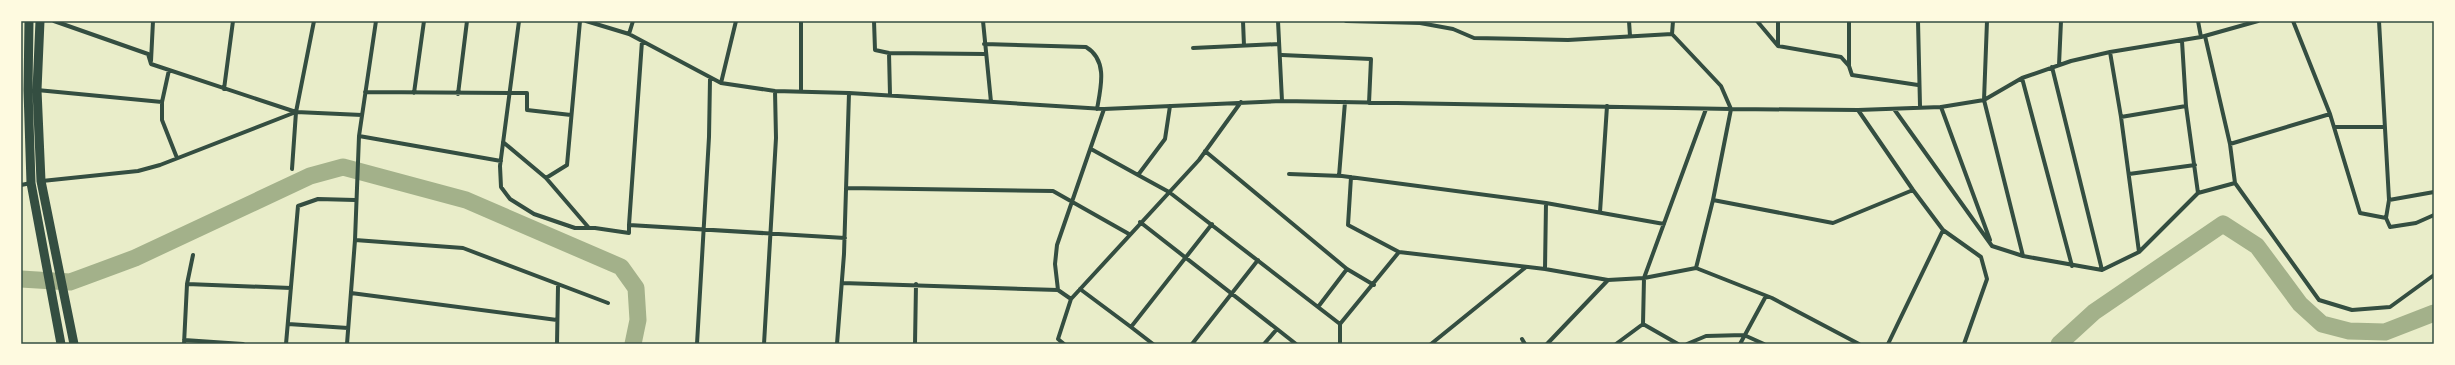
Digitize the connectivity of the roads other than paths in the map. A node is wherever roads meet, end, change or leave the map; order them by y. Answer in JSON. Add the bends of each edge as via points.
{"nodes":[{"id":1,"x":29,"y":21,"type":"edge"},
{"id":2,"x":40,"y":21,"type":"edge"},
{"id":3,"x":54,"y":21,"type":"edge"},
{"id":4,"x":153,"y":21,"type":"edge"},
{"id":5,"x":233,"y":21,"type":"edge"},
{"id":6,"x":314,"y":21,"type":"edge"},
{"id":7,"x":376,"y":21,"type":"edge"},
{"id":8,"x":424,"y":21,"type":"edge"},
{"id":9,"x":467,"y":21,"type":"edge"},
{"id":10,"x":519,"y":21,"type":"edge"},
{"id":11,"x":580,"y":21,"type":"edge"},
{"id":12,"x":586,"y":21,"type":"edge"},
{"id":13,"x":633,"y":21,"type":"edge"},
{"id":14,"x":736,"y":21,"type":"edge"},
{"id":15,"x":801,"y":21,"type":"edge"},
{"id":16,"x":874,"y":21,"type":"edge"},
{"id":17,"x":983,"y":21,"type":"edge"},
{"id":18,"x":1242,"y":21,"type":"edge"},
{"id":19,"x":1278,"y":21,"type":"edge"},
{"id":20,"x":1346,"y":21,"type":"edge"},
{"id":21,"x":1353,"y":21,"type":"edge"},
{"id":22,"x":1629,"y":21,"type":"edge"},
{"id":23,"x":1672,"y":21,"type":"edge"},
{"id":24,"x":1757,"y":21,"type":"edge"},
{"id":25,"x":1778,"y":21,"type":"edge"},
{"id":26,"x":1849,"y":21,"type":"edge"},
{"id":27,"x":1918,"y":21,"type":"edge"},
{"id":28,"x":1987,"y":21,"type":"edge"},
{"id":29,"x":2061,"y":21,"type":"edge"},
{"id":30,"x":2198,"y":21,"type":"edge"},
{"id":31,"x":2258,"y":21,"type":"edge"},
{"id":32,"x":2293,"y":21,"type":"edge"},
{"id":33,"x":2379,"y":21,"type":"edge"},
{"id":34,"x":1420,"y":22,"type":"edge"},
{"id":35,"x":629,"y":34,"type":"junction"},
{"id":36,"x":1672,"y":34,"type":"junction"},
{"id":37,"x":1630,"y":36,"type":"junction"},
{"id":38,"x":2203,"y":37,"type":"junction"},
{"id":39,"x":642,"y":41,"type":"junction"},
{"id":40,"x":2182,"y":41,"type":"junction"},
{"id":41,"x":984,"y":44,"type":"junction"},
{"id":42,"x":1279,"y":44,"type":"junction"},
{"id":43,"x":1244,"y":46,"type":"junction"},
{"id":44,"x":1778,"y":46,"type":"junction"},
{"id":45,"x":1193,"y":48,"type":"dead end"},
{"id":46,"x":2110,"y":52,"type":"junction"},
{"id":47,"x":889,"y":53,"type":"junction"},
{"id":48,"x":985,"y":54,"type":"junction"},
{"id":49,"x":1282,"y":55,"type":"junction"},
{"id":50,"x":151,"y":64,"type":"junction"},
{"id":51,"x":2059,"y":65,"type":"junction"},
{"id":52,"x":1849,"y":66,"type":"junction"},
{"id":53,"x":2052,"y":67,"type":"junction"},
{"id":54,"x":169,"y":70,"type":"junction"},
{"id":55,"x":710,"y":78,"type":"junction"},
{"id":56,"x":2022,"y":78,"type":"junction"},
{"id":57,"x":721,"y":83,"type":"junction"},
{"id":58,"x":1918,"y":85,"type":"junction"},
{"id":59,"x":224,"y":89,"type":"junction"},
{"id":60,"x":24,"y":90,"type":"edge"},
{"id":61,"x":37,"y":90,"type":"junction"},
{"id":62,"x":775,"y":91,"type":"junction"},
{"id":63,"x":801,"y":91,"type":"junction"},
{"id":64,"x":365,"y":92,"type":"junction"},
{"id":65,"x":414,"y":93,"type":"junction"},
{"id":66,"x":509,"y":93,"type":"junction"},
{"id":67,"x":849,"y":93,"type":"junction"},
{"id":68,"x":458,"y":94,"type":"junction"},
{"id":69,"x":890,"y":95,"type":"junction"},
{"id":70,"x":1984,"y":100,"type":"junction"},
{"id":71,"x":1282,"y":101,"type":"junction"},
{"id":72,"x":162,"y":102,"type":"junction"},
{"id":73,"x":991,"y":102,"type":"junction"},
{"id":74,"x":1241,"y":102,"type":"junction"},
{"id":75,"x":1345,"y":102,"type":"junction"},
{"id":76,"x":1369,"y":103,"type":"junction"},
{"id":77,"x":1170,"y":106,"type":"junction"},
{"id":78,"x":1607,"y":106,"type":"junction"},
{"id":79,"x":1920,"y":106,"type":"junction"},
{"id":80,"x":2186,"y":106,"type":"junction"},
{"id":81,"x":1941,"y":107,"type":"junction"},
{"id":82,"x":1097,"y":109,"type":"junction"},
{"id":83,"x":1104,"y":109,"type":"junction"},
{"id":84,"x":1706,"y":109,"type":"junction"},
{"id":85,"x":1730,"y":109,"type":"junction"},
{"id":86,"x":1894,"y":109,"type":"junction"},
{"id":87,"x":1858,"y":110,"type":"junction"},
{"id":88,"x":296,"y":112,"type":"junction"},
{"id":89,"x":2330,"y":114,"type":"junction"},
{"id":90,"x":362,"y":115,"type":"junction"},
{"id":91,"x":571,"y":115,"type":"junction"},
{"id":92,"x":2121,"y":117,"type":"junction"},
{"id":93,"x":2334,"y":127,"type":"junction"},
{"id":94,"x":2385,"y":127,"type":"junction"},
{"id":95,"x":359,"y":136,"type":"junction"},
{"id":96,"x":503,"y":142,"type":"junction"},
{"id":97,"x":2230,"y":144,"type":"junction"},
{"id":98,"x":1091,"y":149,"type":"junction"},
{"id":99,"x":1205,"y":151,"type":"junction"},
{"id":100,"x":177,"y":158,"type":"junction"},
{"id":101,"x":500,"y":161,"type":"junction"},
{"id":102,"x":2195,"y":165,"type":"junction"},
{"id":103,"x":292,"y":169,"type":"dead end"},
{"id":104,"x":1289,"y":174,"type":"dead end"},
{"id":105,"x":2129,"y":174,"type":"junction"},
{"id":106,"x":1138,"y":175,"type":"junction"},
{"id":107,"x":1339,"y":176,"type":"junction"},
{"id":108,"x":1351,"y":177,"type":"junction"},
{"id":109,"x":546,"y":178,"type":"junction"},
{"id":110,"x":41,"y":181,"type":"junction"},
{"id":111,"x":31,"y":183,"type":"junction"},
{"id":112,"x":2235,"y":183,"type":"junction"},
{"id":113,"x":21,"y":185,"type":"edge"},
{"id":114,"x":846,"y":188,"type":"junction"},
{"id":115,"x":1913,"y":190,"type":"junction"},
{"id":116,"x":1169,"y":192,"type":"junction"},
{"id":117,"x":2434,"y":192,"type":"edge"},
{"id":118,"x":2198,"y":193,"type":"junction"},
{"id":119,"x":355,"y":200,"type":"junction"},
{"id":120,"x":1713,"y":200,"type":"junction"},
{"id":121,"x":2388,"y":200,"type":"junction"},
{"id":122,"x":1074,"y":201,"type":"junction"},
{"id":123,"x":1546,"y":203,"type":"junction"},
{"id":124,"x":1600,"y":212,"type":"junction"},
{"id":125,"x":2434,"y":216,"type":"edge"},
{"id":126,"x":2386,"y":218,"type":"junction"},
{"id":127,"x":1140,"y":222,"type":"junction"},
{"id":128,"x":1212,"y":224,"type":"junction"},
{"id":129,"x":1664,"y":224,"type":"junction"},
{"id":130,"x":629,"y":225,"type":"junction"},
{"id":131,"x":589,"y":228,"type":"junction"},
{"id":132,"x":704,"y":230,"type":"junction"},
{"id":133,"x":1943,"y":230,"type":"junction"},
{"id":134,"x":771,"y":233,"type":"junction"},
{"id":135,"x":1129,"y":234,"type":"junction"},
{"id":136,"x":845,"y":238,"type":"junction"},
{"id":137,"x":354,"y":240,"type":"junction"},
{"id":138,"x":1992,"y":246,"type":"junction"},
{"id":139,"x":1399,"y":252,"type":"junction"},
{"id":140,"x":2139,"y":252,"type":"junction"},
{"id":141,"x":193,"y":255,"type":"dead end"},
{"id":142,"x":2023,"y":256,"type":"junction"},
{"id":143,"x":1186,"y":257,"type":"junction"},
{"id":144,"x":1258,"y":260,"type":"junction"},
{"id":145,"x":2072,"y":266,"type":"junction"},
{"id":146,"x":1526,"y":267,"type":"junction"},
{"id":147,"x":1696,"y":268,"type":"junction"},
{"id":148,"x":1347,"y":269,"type":"junction"},
{"id":149,"x":1545,"y":270,"type":"junction"},
{"id":150,"x":2102,"y":270,"type":"junction"},
{"id":151,"x":2434,"y":275,"type":"edge"},
{"id":152,"x":1644,"y":278,"type":"junction"},
{"id":153,"x":1608,"y":280,"type":"junction"},
{"id":154,"x":842,"y":283,"type":"junction"},
{"id":155,"x":187,"y":284,"type":"junction"},
{"id":156,"x":916,"y":284,"type":"junction"},
{"id":157,"x":1374,"y":285,"type":"junction"},
{"id":158,"x":558,"y":286,"type":"junction"},
{"id":159,"x":291,"y":288,"type":"junction"},
{"id":160,"x":1080,"y":289,"type":"junction"},
{"id":161,"x":1058,"y":290,"type":"junction"},
{"id":162,"x":351,"y":293,"type":"junction"},
{"id":163,"x":1232,"y":293,"type":"junction"},
{"id":164,"x":1766,"y":296,"type":"junction"},
{"id":165,"x":1071,"y":299,"type":"junction"},
{"id":166,"x":608,"y":303,"type":"dead end"},
{"id":167,"x":1318,"y":307,"type":"junction"},
{"id":168,"x":557,"y":320,"type":"junction"},
{"id":169,"x":288,"y":324,"type":"junction"},
{"id":170,"x":1340,"y":324,"type":"junction"},
{"id":171,"x":1644,"y":324,"type":"junction"},
{"id":172,"x":1131,"y":327,"type":"junction"},
{"id":173,"x":348,"y":328,"type":"junction"},
{"id":174,"x":1277,"y":328,"type":"junction"},
{"id":175,"x":1744,"y":335,"type":"junction"},
{"id":176,"x":1058,"y":339,"type":"junction"},
{"id":177,"x":1522,"y":339,"type":"dead end"},
{"id":178,"x":184,"y":342,"type":"edge"},
{"id":179,"x":61,"y":344,"type":"edge"},
{"id":180,"x":74,"y":344,"type":"edge"},
{"id":181,"x":243,"y":344,"type":"edge"},
{"id":182,"x":286,"y":344,"type":"edge"},
{"id":183,"x":347,"y":344,"type":"edge"},
{"id":184,"x":557,"y":344,"type":"edge"},
{"id":185,"x":696,"y":344,"type":"edge"},
{"id":186,"x":764,"y":344,"type":"edge"},
{"id":187,"x":837,"y":344,"type":"edge"},
{"id":188,"x":915,"y":344,"type":"edge"},
{"id":189,"x":1055,"y":344,"type":"edge"},
{"id":190,"x":1064,"y":344,"type":"edge"},
{"id":191,"x":1153,"y":344,"type":"edge"},
{"id":192,"x":1192,"y":344,"type":"edge"},
{"id":193,"x":1264,"y":344,"type":"edge"},
{"id":194,"x":1296,"y":344,"type":"edge"},
{"id":195,"x":1340,"y":344,"type":"edge"},
{"id":196,"x":1431,"y":344,"type":"edge"},
{"id":197,"x":1525,"y":344,"type":"edge"},
{"id":198,"x":1547,"y":344,"type":"edge"},
{"id":199,"x":1616,"y":344,"type":"edge"},
{"id":200,"x":1678,"y":344,"type":"edge"},
{"id":201,"x":1687,"y":344,"type":"edge"},
{"id":202,"x":1740,"y":344,"type":"edge"},
{"id":203,"x":1764,"y":344,"type":"edge"},
{"id":204,"x":1859,"y":344,"type":"edge"},
{"id":205,"x":1888,"y":344,"type":"edge"},
{"id":206,"x":1964,"y":344,"type":"edge"}],
"edges":[{"from":1,"to":60,"type":"main road"},
{"from":2,"to":61,"type":"main road"},
{"from":3,"to":50,"type":"street","via":[[148,54]]},
{"from":4,"to":50,"type":"street"},
{"from":5,"to":59,"type":"street"},
{"from":6,"to":88,"type":"street"},
{"from":7,"to":64,"type":"street"},
{"from":8,"to":65,"type":"street"},
{"from":9,"to":68,"type":"street"},
{"from":10,"to":66,"type":"street"},
{"from":11,"to":91,"type":"street"},
{"from":12,"to":35,"type":"street"},
{"from":13,"to":35,"type":"street"},
{"from":14,"to":57,"type":"street"},
{"from":15,"to":63,"type":"street"},
{"from":16,"to":47,"type":"street","via":[[875,50]]},
{"from":17,"to":41,"type":"street"},
{"from":18,"to":43,"type":"street"},
{"from":19,"to":42,"type":"street"},
{"from":20,"to":21,"type":"street"},
{"from":21,"to":34,"type":"street"},
{"from":22,"to":37,"type":"street"},
{"from":23,"to":36,"type":"street"},
{"from":24,"to":44,"type":"street"},
{"from":25,"to":44,"type":"street"},
{"from":26,"to":52,"type":"street"},
{"from":27,"to":58,"type":"street"},
{"from":28,"to":70,"type":"street"},
{"from":29,"to":51,"type":"street"},
{"from":30,"to":38,"type":"street"},
{"from":31,"to":38,"type":"street"},
{"from":32,"to":89,"type":"street"},
{"from":33,"to":94,"type":"street"},
{"from":34,"to":37,"type":"street","via":[[1453,29],[1474,38],[1568,40]]},
{"from":35,"to":39,"type":"street"},
{"from":36,"to":37,"type":"street"},
{"from":36,"to":85,"type":"street","via":[[1721,86]]},
{"from":38,"to":40,"type":"street"},
{"from":38,"to":97,"type":"street"},
{"from":39,"to":55,"type":"street"},
{"from":39,"to":130,"type":"street"},
{"from":40,"to":46,"type":"street"},
{"from":40,"to":80,"type":"street"},
{"from":41,"to":48,"type":"street"},
{"from":41,"to":82,"type":"street","via":[[1086,47],[1095,52],[1100,62],[1101,81]]},
{"from":42,"to":43,"type":"street"},
{"from":42,"to":49,"type":"street"},
{"from":43,"to":45,"type":"street"},
{"from":44,"to":52,"type":"street","via":[[1841,57]]},
{"from":46,"to":51,"type":"street"},
{"from":46,"to":92,"type":"street"},
{"from":47,"to":48,"type":"street"},
{"from":47,"to":69,"type":"street"},
{"from":48,"to":73,"type":"street"},
{"from":49,"to":71,"type":"street"},
{"from":49,"to":76,"type":"street","via":[[1371,58]]},
{"from":50,"to":54,"type":"street"},
{"from":51,"to":53,"type":"street"},
{"from":52,"to":58,"type":"street","via":[[1852,75]]},
{"from":53,"to":56,"type":"street"},
{"from":53,"to":150,"type":"street"},
{"from":54,"to":59,"type":"street"},
{"from":54,"to":72,"type":"street"},
{"from":55,"to":57,"type":"street"},
{"from":55,"to":132,"type":"street","via":[[710,136]]},
{"from":56,"to":70,"type":"street"},
{"from":56,"to":145,"type":"street"},
{"from":57,"to":62,"type":"street"},
{"from":58,"to":79,"type":"street"},
{"from":59,"to":88,"type":"street"},
{"from":60,"to":61,"type":"street"},
{"from":60,"to":111,"type":"main road"},
{"from":61,"to":72,"type":"street"},
{"from":61,"to":110,"type":"main road"},
{"from":62,"to":63,"type":"street"},
{"from":62,"to":134,"type":"street","via":[[776,138]]},
{"from":63,"to":67,"type":"street"},
{"from":64,"to":65,"type":"street"},
{"from":64,"to":90,"type":"street"},
{"from":65,"to":68,"type":"street"},
{"from":66,"to":68,"type":"street"},
{"from":66,"to":91,"type":"street","via":[[527,93],[527,110]]},
{"from":66,"to":96,"type":"street"},
{"from":67,"to":69,"type":"street"},
{"from":67,"to":114,"type":"street"},
{"from":69,"to":73,"type":"street"},
{"from":70,"to":81,"type":"street"},
{"from":70,"to":142,"type":"street"},
{"from":71,"to":74,"type":"street"},
{"from":71,"to":75,"type":"street"},
{"from":72,"to":100,"type":"street","via":[[162,120]]},
{"from":73,"to":82,"type":"street"},
{"from":74,"to":77,"type":"street"},
{"from":74,"to":99,"type":"street"},
{"from":75,"to":76,"type":"street"},
{"from":75,"to":107,"type":"street"},
{"from":76,"to":78,"type":"street"},
{"from":77,"to":83,"type":"street"},
{"from":77,"to":106,"type":"street","via":[[1165,139]]},
{"from":78,"to":84,"type":"street"},
{"from":78,"to":124,"type":"street"},
{"from":79,"to":81,"type":"street"},
{"from":79,"to":86,"type":"street"},
{"from":80,"to":92,"type":"street"},
{"from":80,"to":102,"type":"street"},
{"from":81,"to":138,"type":"street"},
{"from":82,"to":83,"type":"street"},
{"from":83,"to":98,"type":"street"},
{"from":84,"to":85,"type":"street"},
{"from":84,"to":129,"type":"street"},
{"from":85,"to":87,"type":"street"},
{"from":85,"to":120,"type":"street"},
{"from":86,"to":87,"type":"street"},
{"from":86,"to":138,"type":"street"},
{"from":87,"to":115,"type":"street"},
{"from":88,"to":90,"type":"street"},
{"from":88,"to":100,"type":"street"},
{"from":88,"to":103,"type":"street"},
{"from":89,"to":93,"type":"street"},
{"from":89,"to":97,"type":"street"},
{"from":90,"to":95,"type":"street"},
{"from":91,"to":109,"type":"street","via":[[567,165]]},
{"from":92,"to":105,"type":"street"},
{"from":93,"to":94,"type":"street"},
{"from":93,"to":126,"type":"street","via":[[2360,213]]},
{"from":94,"to":121,"type":"street"},
{"from":95,"to":101,"type":"street"},
{"from":95,"to":119,"type":"street"},
{"from":96,"to":101,"type":"street"},
{"from":96,"to":109,"type":"street"},
{"from":97,"to":112,"type":"street"},
{"from":98,"to":106,"type":"street"},
{"from":98,"to":122,"type":"street"},
{"from":99,"to":116,"type":"street"},
{"from":99,"to":148,"type":"street"},
{"from":100,"to":110,"type":"street","via":[[138,171]]},
{"from":101,"to":131,"type":"street","via":[[501,187],[510,199],[534,214],[575,228]]},
{"from":102,"to":105,"type":"street"},
{"from":102,"to":118,"type":"street"},
{"from":104,"to":107,"type":"street"},
{"from":105,"to":140,"type":"street"},
{"from":106,"to":116,"type":"street"},
{"from":107,"to":108,"type":"street"},
{"from":108,"to":123,"type":"street"},
{"from":108,"to":139,"type":"street","via":[[1348,225]]},
{"from":109,"to":131,"type":"street"},
{"from":110,"to":180,"type":"main road"},
{"from":111,"to":113,"type":"street"},
{"from":111,"to":179,"type":"main road"},
{"from":112,"to":118,"type":"street"},
{"from":112,"to":151,"type":"street","via":[[2319,300],[2352,310],[2390,307]]},
{"from":114,"to":122,"type":"street","via":[[1053,191]]},
{"from":114,"to":136,"type":"street"},
{"from":115,"to":120,"type":"street","via":[[1833,223]]},
{"from":115,"to":133,"type":"street"},
{"from":116,"to":127,"type":"street"},
{"from":116,"to":128,"type":"street"},
{"from":117,"to":121,"type":"street"},
{"from":118,"to":140,"type":"street"},
{"from":119,"to":137,"type":"street"},
{"from":119,"to":159,"type":"street","via":[[318,199],[298,206]]},
{"from":120,"to":147,"type":"street"},
{"from":121,"to":126,"type":"street"},
{"from":122,"to":135,"type":"street"},
{"from":122,"to":161,"type":"street","via":[[1057,245],[1055,264]]},
{"from":123,"to":124,"type":"street"},
{"from":123,"to":149,"type":"street"},
{"from":124,"to":129,"type":"street"},
{"from":125,"to":126,"type":"street","via":[[2416,223],[2390,227]]},
{"from":127,"to":135,"type":"street"},
{"from":127,"to":143,"type":"street"},
{"from":128,"to":143,"type":"street"},
{"from":128,"to":144,"type":"street"},
{"from":129,"to":152,"type":"street"},
{"from":130,"to":131,"type":"street","via":[[629,233]]},
{"from":130,"to":132,"type":"street"},
{"from":132,"to":134,"type":"street"},
{"from":132,"to":185,"type":"street"},
{"from":133,"to":205,"type":"street"},
{"from":133,"to":206,"type":"street","via":[[1981,257],[1987,279]]},
{"from":134,"to":136,"type":"street"},
{"from":134,"to":186,"type":"street"},
{"from":135,"to":160,"type":"street"},
{"from":136,"to":154,"type":"street"},
{"from":137,"to":158,"type":"street","via":[[463,248]]},
{"from":137,"to":162,"type":"street"},
{"from":138,"to":142,"type":"street"},
{"from":139,"to":146,"type":"street"},
{"from":139,"to":157,"type":"street"},
{"from":140,"to":150,"type":"street"},
{"from":141,"to":155,"type":"street"},
{"from":142,"to":145,"type":"street"},
{"from":143,"to":163,"type":"street"},
{"from":143,"to":172,"type":"street"},
{"from":144,"to":163,"type":"street"},
{"from":144,"to":167,"type":"street"},
{"from":145,"to":150,"type":"street"},
{"from":146,"to":149,"type":"street"},
{"from":146,"to":196,"type":"street"},
{"from":147,"to":152,"type":"street"},
{"from":147,"to":164,"type":"street"},
{"from":148,"to":157,"type":"street"},
{"from":148,"to":167,"type":"street"},
{"from":149,"to":153,"type":"street"},
{"from":152,"to":153,"type":"street"},
{"from":152,"to":171,"type":"street"},
{"from":153,"to":198,"type":"street"},
{"from":154,"to":156,"type":"street"},
{"from":154,"to":187,"type":"street"},
{"from":155,"to":159,"type":"street"},
{"from":155,"to":178,"type":"street"},
{"from":156,"to":161,"type":"street"},
{"from":156,"to":188,"type":"street"},
{"from":157,"to":170,"type":"street"},
{"from":158,"to":166,"type":"street"},
{"from":158,"to":168,"type":"street"},
{"from":159,"to":169,"type":"street"},
{"from":160,"to":165,"type":"street"},
{"from":160,"to":172,"type":"street"},
{"from":161,"to":165,"type":"street"},
{"from":162,"to":168,"type":"street"},
{"from":162,"to":173,"type":"street"},
{"from":163,"to":174,"type":"street"},
{"from":163,"to":192,"type":"street"},
{"from":164,"to":175,"type":"street"},
{"from":164,"to":204,"type":"street"},
{"from":165,"to":176,"type":"street"},
{"from":167,"to":170,"type":"street"},
{"from":168,"to":184,"type":"street"},
{"from":169,"to":173,"type":"street"},
{"from":169,"to":182,"type":"street"},
{"from":170,"to":195,"type":"street"},
{"from":171,"to":199,"type":"street"},
{"from":171,"to":200,"type":"street"},
{"from":172,"to":191,"type":"street"},
{"from":173,"to":183,"type":"street"},
{"from":174,"to":193,"type":"street"},
{"from":174,"to":194,"type":"street"},
{"from":175,"to":201,"type":"street","via":[[1706,336]]},
{"from":175,"to":202,"type":"street"},
{"from":175,"to":203,"type":"street"},
{"from":176,"to":189,"type":"street"},
{"from":176,"to":190,"type":"street"},
{"from":177,"to":197,"type":"street"},
{"from":178,"to":181,"type":"street"}]}
